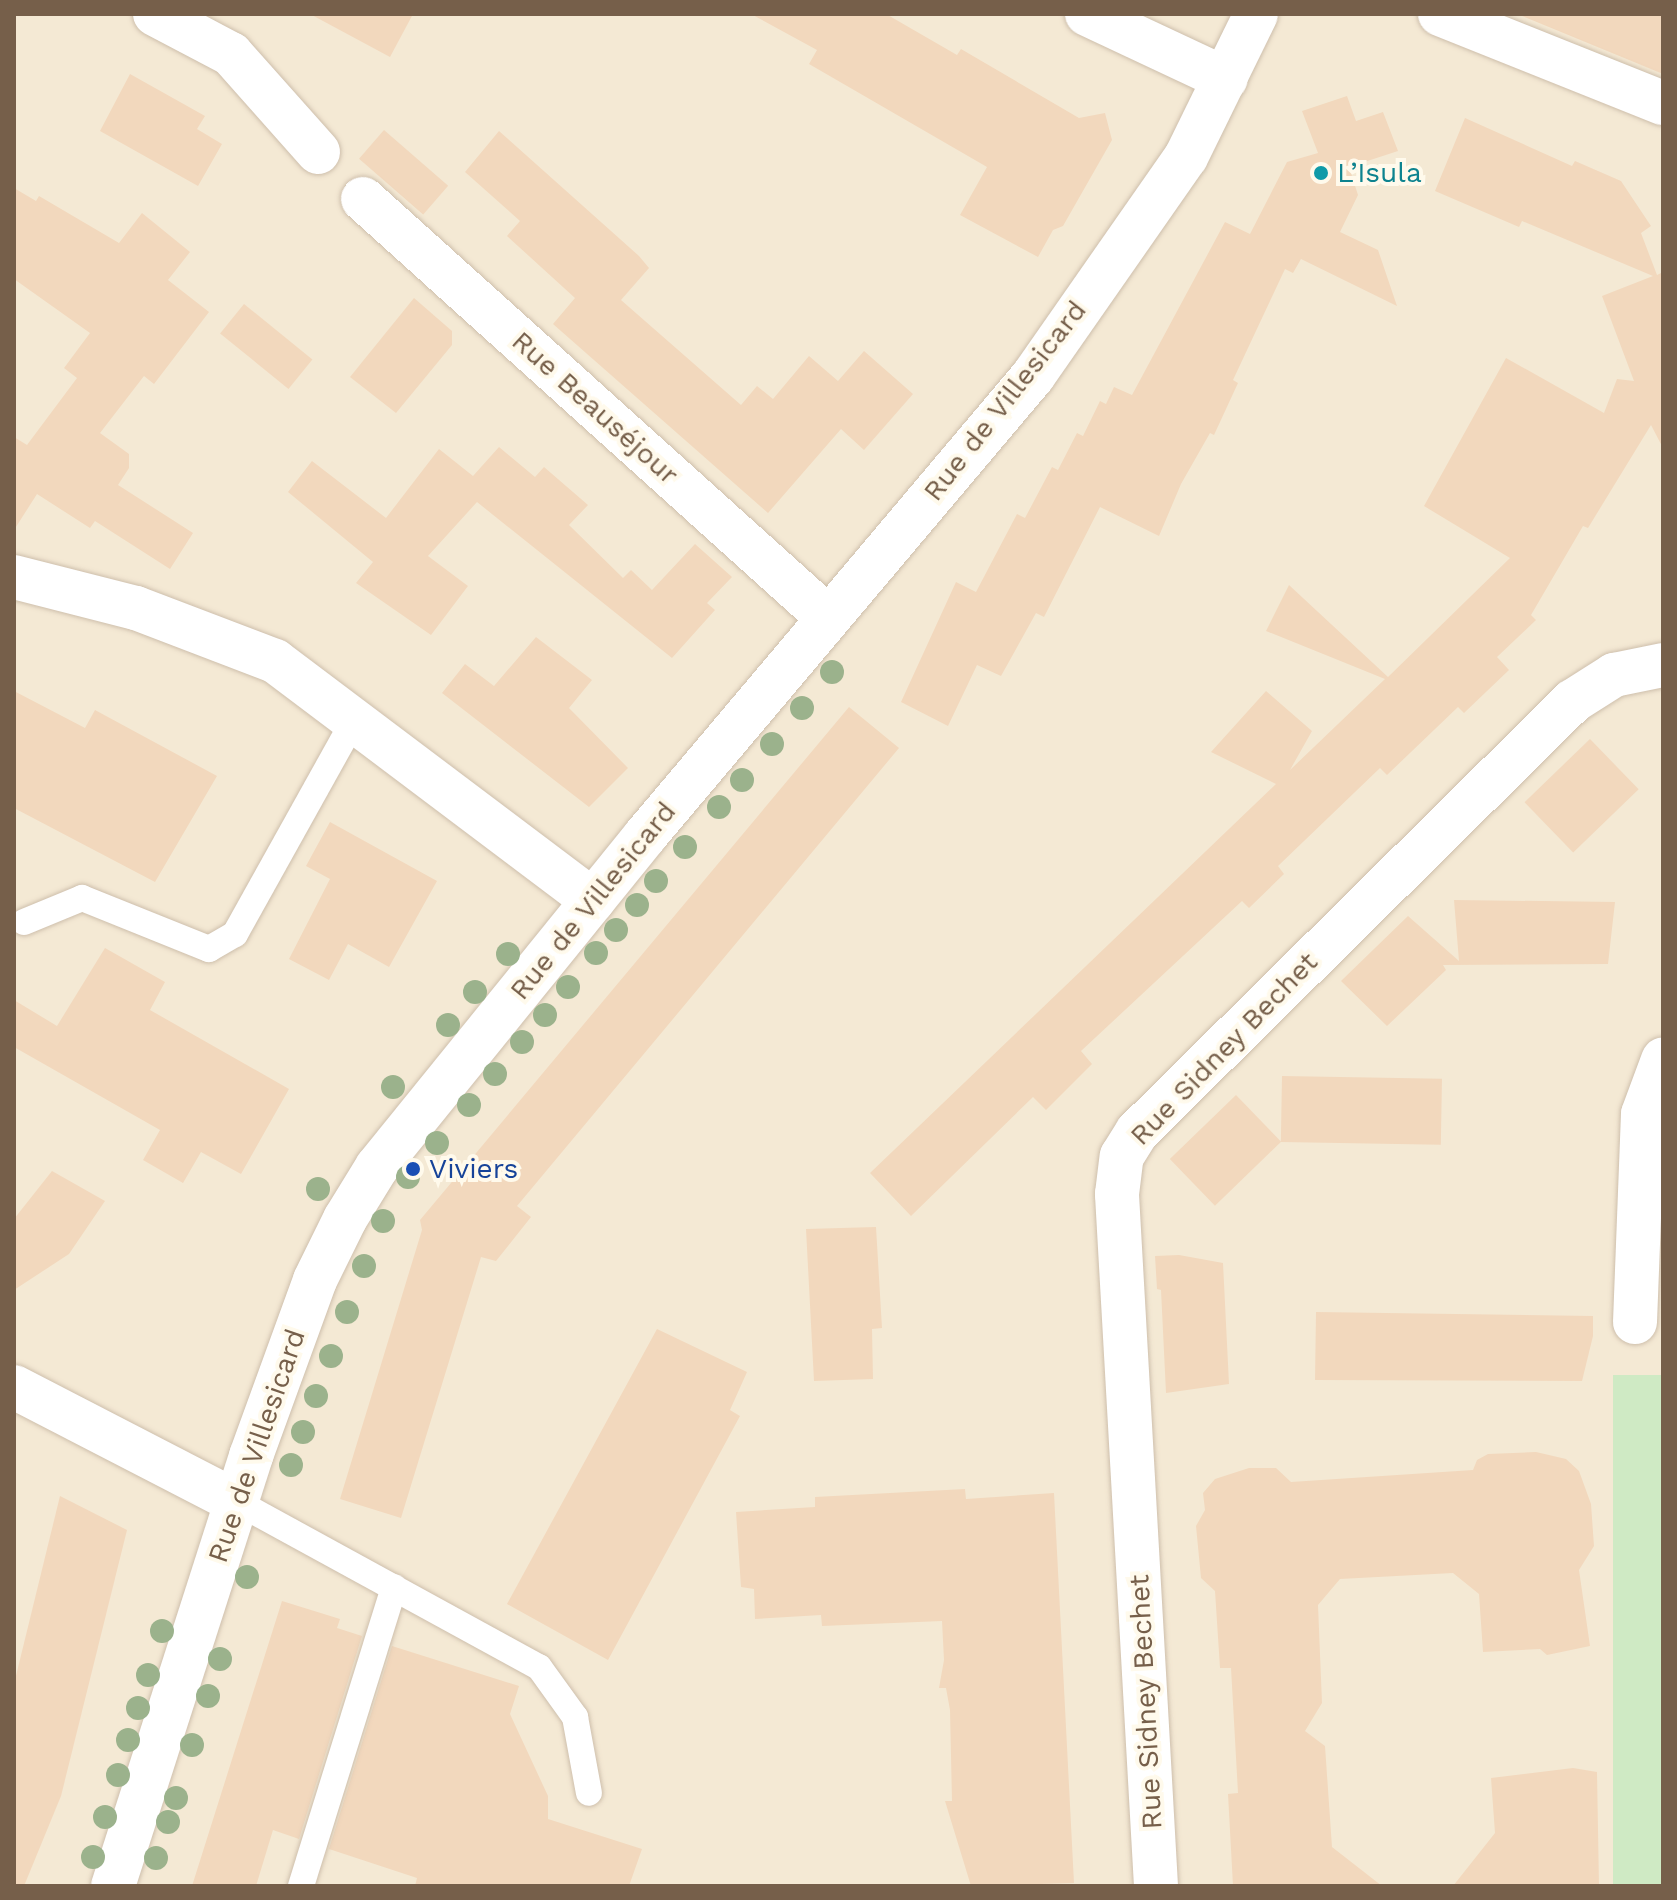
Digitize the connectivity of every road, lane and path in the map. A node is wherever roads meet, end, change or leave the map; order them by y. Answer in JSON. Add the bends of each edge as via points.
{"nodes":[{"id":1,"x":155,"y":14,"type":"edge"},
{"id":2,"x":1087,"y":14,"type":"edge"},
{"id":3,"x":1256,"y":14,"type":"edge"},
{"id":4,"x":1440,"y":14,"type":"edge"},
{"id":5,"x":1226,"y":79,"type":"junction"},
{"id":6,"x":1663,"y":103,"type":"edge"},
{"id":7,"x":318,"y":152,"type":"dead end"},
{"id":8,"x":363,"y":199,"type":"dead end"},
{"id":9,"x":14,"y":577,"type":"edge"},
{"id":10,"x":827,"y":617,"type":"junction"},
{"id":11,"x":1663,"y":665,"type":"edge"},
{"id":12,"x":355,"y":718,"type":"junction"},
{"id":13,"x":593,"y":901,"type":"junction"},
{"id":14,"x":24,"y":922,"type":"dead end"},
{"id":15,"x":1663,"y":1060,"type":"edge"},
{"id":16,"x":1635,"y":1322,"type":"dead end"},
{"id":17,"x":14,"y":1387,"type":"edge"},
{"id":18,"x":237,"y":1502,"type":"junction"},
{"id":19,"x":394,"y":1587,"type":"junction"},
{"id":20,"x":589,"y":1793,"type":"dead end"},
{"id":21,"x":113,"y":1886,"type":"edge"},
{"id":22,"x":301,"y":1886,"type":"edge"},
{"id":23,"x":1156,"y":1886,"type":"edge"}],
"edges":[{"from":1,"to":7,"type":"street","via":[[231,54]]},
{"from":2,"to":5,"type":"street"},
{"from":3,"to":5,"type":"street","name":"Rue de Villesicard"},
{"from":4,"to":6,"type":"street"},
{"from":5,"to":10,"type":"street","name":"Rue de Villesicard","via":[[1186,157],[1033,376]]},
{"from":8,"to":10,"type":"street","name":"Rue Beauséjour"},
{"from":9,"to":12,"type":"street","via":[[136,608],[275,661]]},
{"from":10,"to":13,"type":"street","name":"Rue de Villesicard"},
{"from":11,"to":23,"type":"street","name":"Rue Sidney Bechet","via":[[1614,675],[1573,701],[1137,1132],[1122,1156],[1117,1194]]},
{"from":12,"to":13,"type":"street"},
{"from":12,"to":14,"type":"lane","via":[[235,934],[209,949],[82,898]]},
{"from":13,"to":18,"type":"street","name":"Rue de Villesicard","via":[[377,1167],[345,1219],[285,1358]]},
{"from":15,"to":16,"type":"street","via":[[1643,1114]]},
{"from":17,"to":18,"type":"street"},
{"from":18,"to":19,"type":"lane"},
{"from":18,"to":21,"type":"street","name":"Rue de Villesicard"},
{"from":19,"to":20,"type":"lane","via":[[539,1667],[575,1717]]},
{"from":19,"to":22,"type":"lane"}]}
